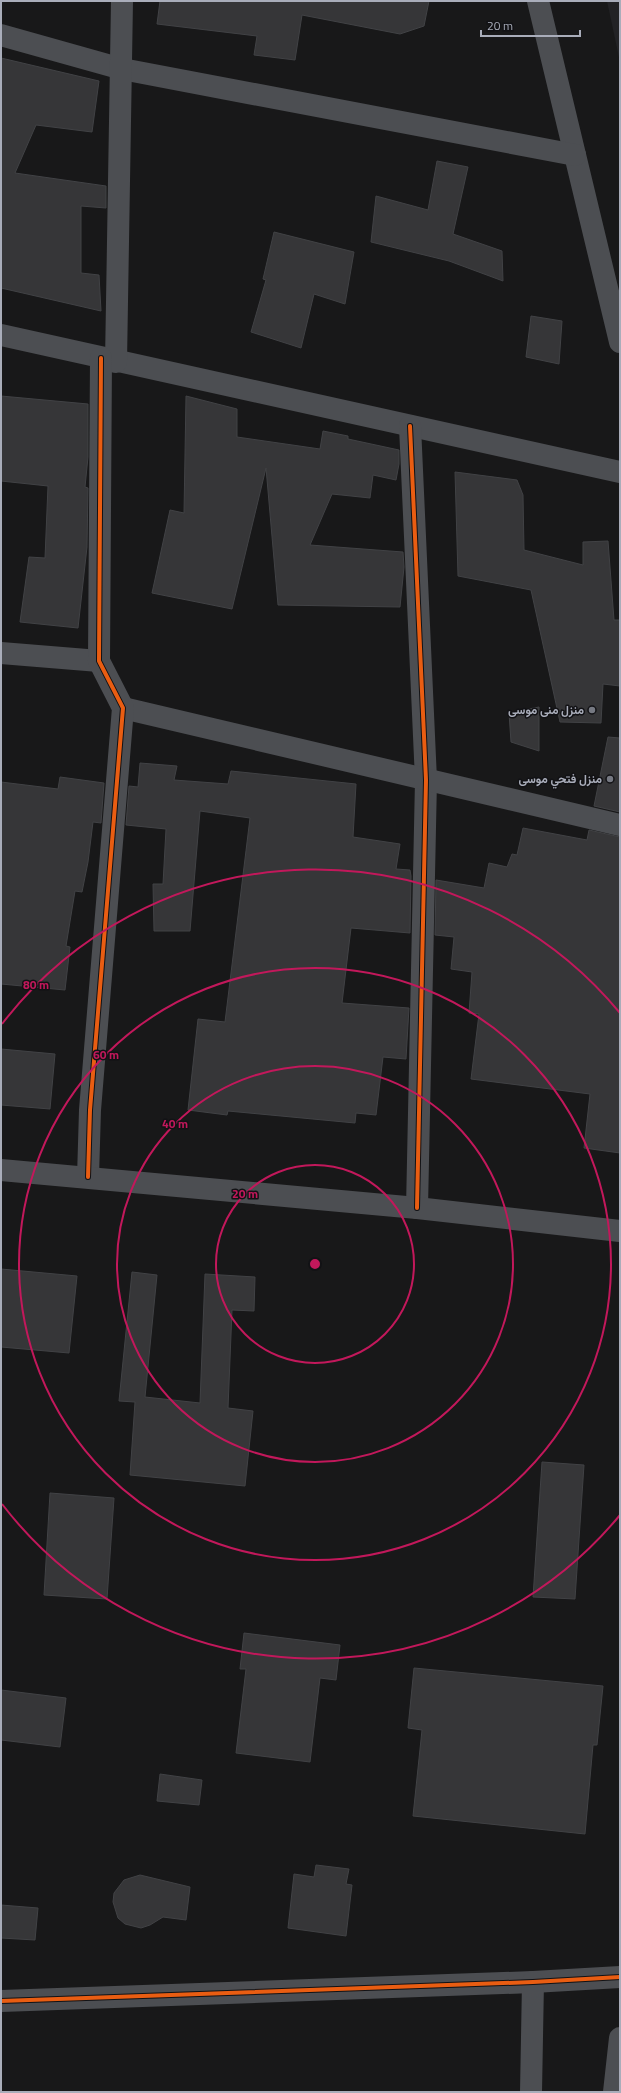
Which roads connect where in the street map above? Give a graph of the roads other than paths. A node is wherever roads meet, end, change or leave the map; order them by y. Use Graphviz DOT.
graph roads {
  1 [pos="122,1"];
  2 [pos="538,1"];
  3 [pos="1,36"];
  4 [pos="122,69"];
  5 [pos="575,155"];
  6 [pos="1,336"];
  7 [pos="620,342"];
  8 [pos="108,360"];
  9 [pos="410,426"];
  10 [pos="620,472"];
  11 [pos="1,653"];
  12 [pos="99,661"];
  13 [pos="123,708"];
  14 [pos="426,780"];
  15 [pos="620,825"];
  16 [pos="1,1170"];
  17 [pos="88,1177"];
  18 [pos="417,1208"];
  19 [pos="620,1231"];
  20 [pos="620,1977"];
  21 [pos="533,1982"];
  22 [pos="1,2001"];
  23 [pos="620,2038"];
  24 [pos="531,2092"];
  25 [pos="614,2092"];
  1 -- 4 [label="street"];
  2 -- 5 [label="street"];
  3 -- 4 [label="street"];
  4 -- 5 [label="street"];
  4 -- 8 [label="street"];
  5 -- 7 [label="street"];
  6 -- 8 [label="street"];
  8 -- 9 [label="street"];
  8 -- 12 [label="street"];
  9 -- 10 [label="street"];
  9 -- 14 [label="street"];
  11 -- 12 [label="street"];
  12 -- 13 [label="street"];
  13 -- 14 [label="street"];
  13 -- 17 [label="street"];
  14 -- 15 [label="street"];
  14 -- 18 [label="street"];
  16 -- 17 [label="street"];
  17 -- 18 [label="street"];
  18 -- 19 [label="street"];
  20 -- 21 [label="street"];
  21 -- 22 [label="street"];
  21 -- 24 [label="street"];
  23 -- 25 [label="street"];
}
